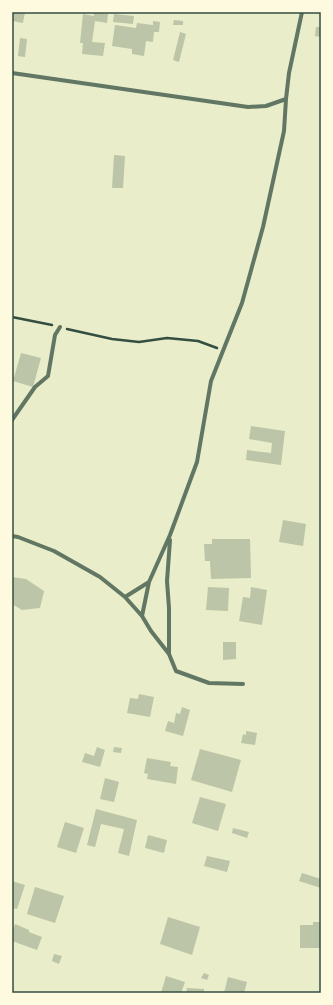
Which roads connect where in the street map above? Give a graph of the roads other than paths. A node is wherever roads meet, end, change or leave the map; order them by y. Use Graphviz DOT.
graph roads {
  1 [pos="302,12"];
  2 [pos="12,73"];
  3 [pos="286,99"];
  4 [pos="60,327"];
  5 [pos="12,420"];
  6 [pos="170,535"];
  7 [pos="12,536"];
  8 [pos="150,582"];
  9 [pos="125,597"];
  10 [pos="142,616"];
  11 [pos="169,654"];
  12 [pos="243,684"];
  1 -- 3 [label="street"];
  2 -- 3 [label="street"];
  3 -- 6 [label="street"];
  4 -- 5 [label="street"];
  6 -- 8 [label="street"];
  6 -- 11 [label="street"];
  7 -- 9 [label="street"];
  8 -- 9 [label="street"];
  8 -- 10 [label="street"];
  9 -- 10 [label="street"];
  10 -- 11 [label="street"];
  11 -- 12 [label="street"];
}
